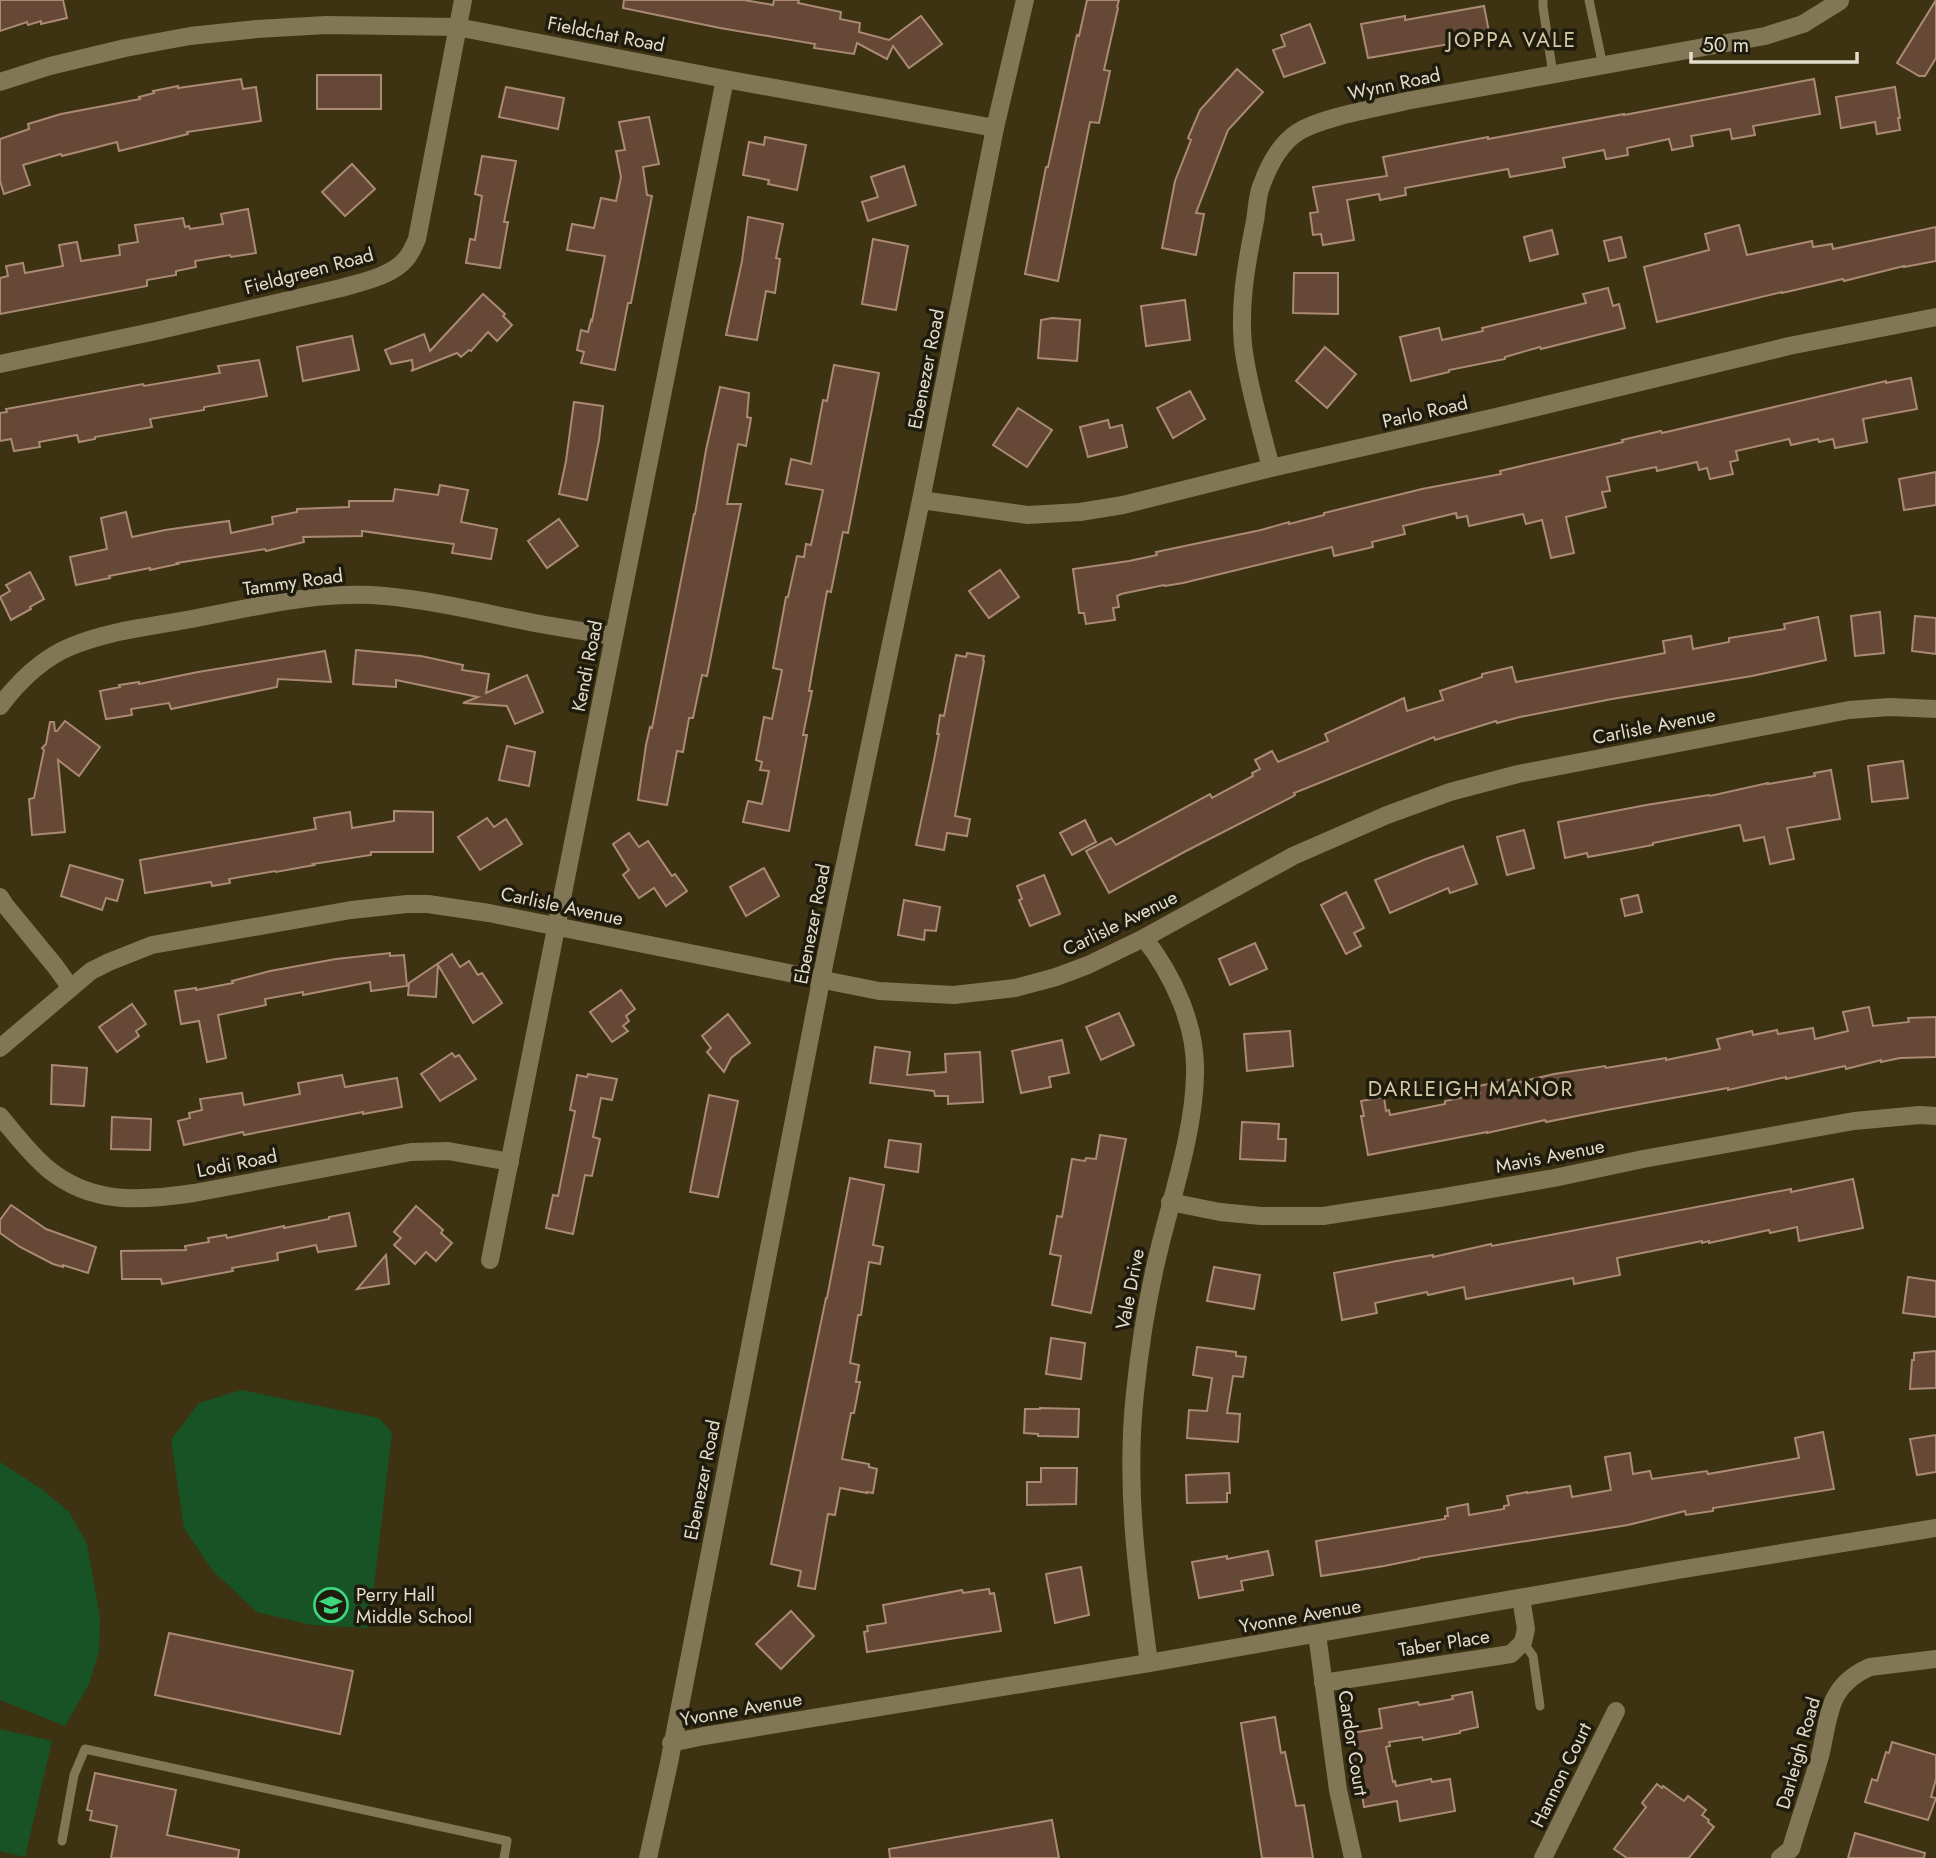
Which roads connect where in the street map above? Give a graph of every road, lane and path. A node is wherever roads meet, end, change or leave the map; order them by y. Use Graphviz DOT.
graph roads {
  1 [pos="463,0"];
  2 [pos="1025,0"];
  3 [pos="1543,0"];
  4 [pos="1590,0"];
  5 [pos="1840,1"];
  6 [pos="457,27"];
  7 [pos="1603,66"];
  8 [pos="1553,75"];
  9 [pos="725,79"];
  10 [pos="0,82"];
  11 [pos="995,128"];
  12 [pos="1936,317"];
  13 [pos="0,364"];
  14 [pos="1271,468"];
  15 [pos="921,500"];
  16 [pos="614,636"];
  17 [pos="0,706"];
  18 [pos="1936,709"];
  19 [pos="0,897"];
  20 [pos="556,927"];
  21 [pos="1144,938"];
  22 [pos="822,980"];
  23 [pos="71,988"];
  24 [pos="0,1048"];
  25 [pos="0,1115"];
  26 [pos="1936,1116"];
  27 [pos="510,1162"];
  28 [pos="1170,1202"];
  29 [pos="491,1260"];
  30 [pos="1936,1528"];
  31 [pos="1521,1598"];
  32 [pos="1317,1634"];
  33 [pos="1523,1642"];
  34 [pos="1936,1659"];
  35 [pos="1149,1663"];
  36 [pos="1323,1683"];
  37 [pos="1540,1706"];
  38 [pos="1616,1710"];
  39 [pos="671,1743"];
  40 [pos="62,1841"];
  41 [pos="1786,1855"];
  42 [pos="503,1858"];
  43 [pos="648,1858"];
  44 [pos="1353,1858"];
  45 [pos="1543,1858"];
  1 -- 6 [label="street, Fieldgreen Road"];
  2 -- 11 [label="street, Ebenezer Road"];
  3 -- 8 [label="lane"];
  4 -- 7 [label="lane"];
  5 -- 7 [label="street, Wynn Road"];
  6 -- 9 [label="street, Fieldchat Road"];
  6 -- 10 [label="street, Fieldchat Road"];
  6 -- 13 [label="street, Fieldgreen Road"];
  7 -- 8 [label="street, Wynn Road"];
  8 -- 14 [label="street, Wynn Road"];
  9 -- 11 [label="street, Fieldchat Road"];
  9 -- 16 [label="street, Kendi Road"];
  11 -- 15 [label="street, Ebenezer Road"];
  12 -- 14 [label="street, Parlo Road"];
  14 -- 15 [label="street, Parlo Road"];
  15 -- 22 [label="street, Ebenezer Road"];
  16 -- 17 [label="street, Tammy Road"];
  16 -- 20 [label="street, Kendi Road"];
  18 -- 21 [label="street, Carlisle Avenue"];
  19 -- 23 [label="street"];
  20 -- 22 [label="street, Carlisle Avenue"];
  20 -- 23 [label="street, Carlisle Avenue"];
  20 -- 27 [label="street, Kendi Road"];
  21 -- 22 [label="street, Carlisle Avenue"];
  21 -- 28 [label="street, Vale Drive"];
  22 -- 39 [label="street, Ebenezer Road"];
  23 -- 24 [label="street, Carlisle Avenue"];
  25 -- 27 [label="street, Lodi Road"];
  26 -- 28 [label="street, Mavis Avenue"];
  27 -- 29 [label="street, Kendi Road"];
  28 -- 35 [label="street, Vale Drive"];
  30 -- 31 [label="street, Yvonne Avenue"];
  31 -- 32 [label="street, Yvonne Avenue"];
  31 -- 33 [label="street"];
  32 -- 35 [label="street, Yvonne Avenue"];
  32 -- 36 [label="street, Cardor Court"];
  33 -- 36 [label="street, Taber Place"];
  33 -- 37 [label="lane"];
  34 -- 41 [label="street, Darleigh Road"];
  35 -- 39 [label="street, Yvonne Avenue"];
  36 -- 44 [label="street, Cardor Court"];
  38 -- 45 [label="street, Hannon Court"];
  39 -- 43 [label="street, Ebenezer Road"];
  40 -- 42 [label="lane"];
}
